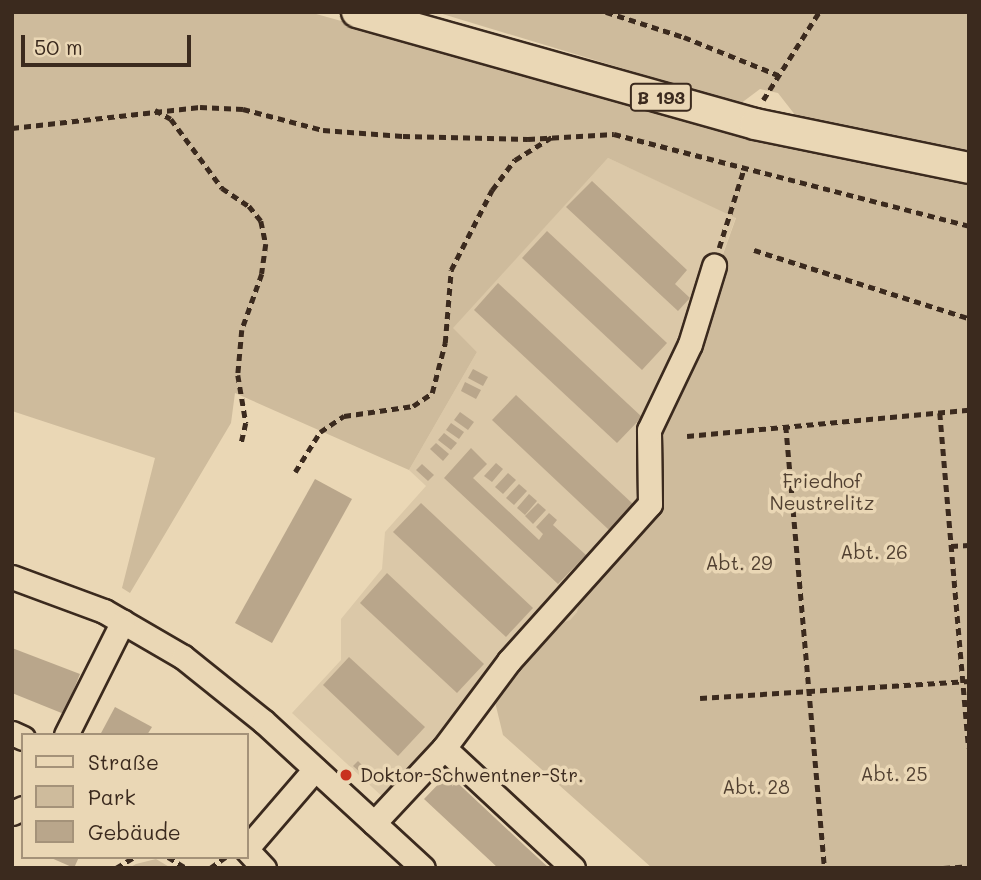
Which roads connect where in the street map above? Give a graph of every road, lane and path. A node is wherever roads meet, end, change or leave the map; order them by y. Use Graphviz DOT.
graph roads {
  1 [pos="356,12"];
  2 [pos="606,12"];
  3 [pos="819,12"];
  4 [pos="778,75"];
  5 [pos="766,92"];
  6 [pos="153,109"];
  7 [pos="12,128"];
  8 [pos="559,134"];
  9 [pos="744,168"];
  10 [pos="969,168"];
  11 [pos="969,226"];
  12 [pos="754,250"];
  13 [pos="714,266"];
  14 [pos="969,318"];
  15 [pos="969,410"];
  16 [pos="940,413"];
  17 [pos="786,426"];
  18 [pos="687,436"];
  19 [pos="241,444"];
  20 [pos="295,472"];
  21 [pos="969,545"];
  22 [pos="951,546"];
  23 [pos="12,577"];
  24 [pos="123,621"];
  25 [pos="966,681"];
  26 [pos="810,691"];
  27 [pos="700,698"];
  28 [pos="67,733"];
  29 [pos="444,748"];
  30 [pos="969,748"];
  31 [pos="315,769"];
  32 [pos="374,823"];
  33 [pos="248,848"];
  34 [pos="248,850"];
  35 [pos="969,866"];
  36 [pos="264,868"];
  37 [pos="423,868"];
  38 [pos="573,868"];
  39 [pos="825,868"];
  40 [pos="943,868"];
  1 -- 10 [label="main road, B 193"];
  2 -- 4 [label="path"];
  3 -- 4 [label="path"];
  4 -- 5 [label="path"];
  6 -- 7 [label="path"];
  6 -- 8 [label="path"];
  6 -- 19 [label="path"];
  8 -- 9 [label="path"];
  8 -- 20 [label="path"];
  9 -- 11 [label="path"];
  9 -- 13 [label="path"];
  12 -- 14 [label="path"];
  13 -- 29 [label="street"];
  15 -- 16 [label="path"];
  16 -- 17 [label="path"];
  16 -- 22 [label="path"];
  17 -- 18 [label="path"];
  17 -- 26 [label="path"];
  21 -- 22 [label="path"];
  22 -- 25 [label="path"];
  23 -- 24 [label="street"];
  24 -- 28 [label="street"];
  24 -- 31 [label="street"];
  25 -- 26 [label="path"];
  25 -- 30 [label="path"];
  26 -- 27 [label="path"];
  26 -- 39 [label="path"];
  29 -- 32 [label="street"];
  29 -- 38 [label="street"];
  31 -- 32 [label="street"];
  31 -- 33 [label="street"];
  32 -- 37 [label="street"];
  34 -- 36 [label="street"];
  35 -- 40 [label="path"];
}
